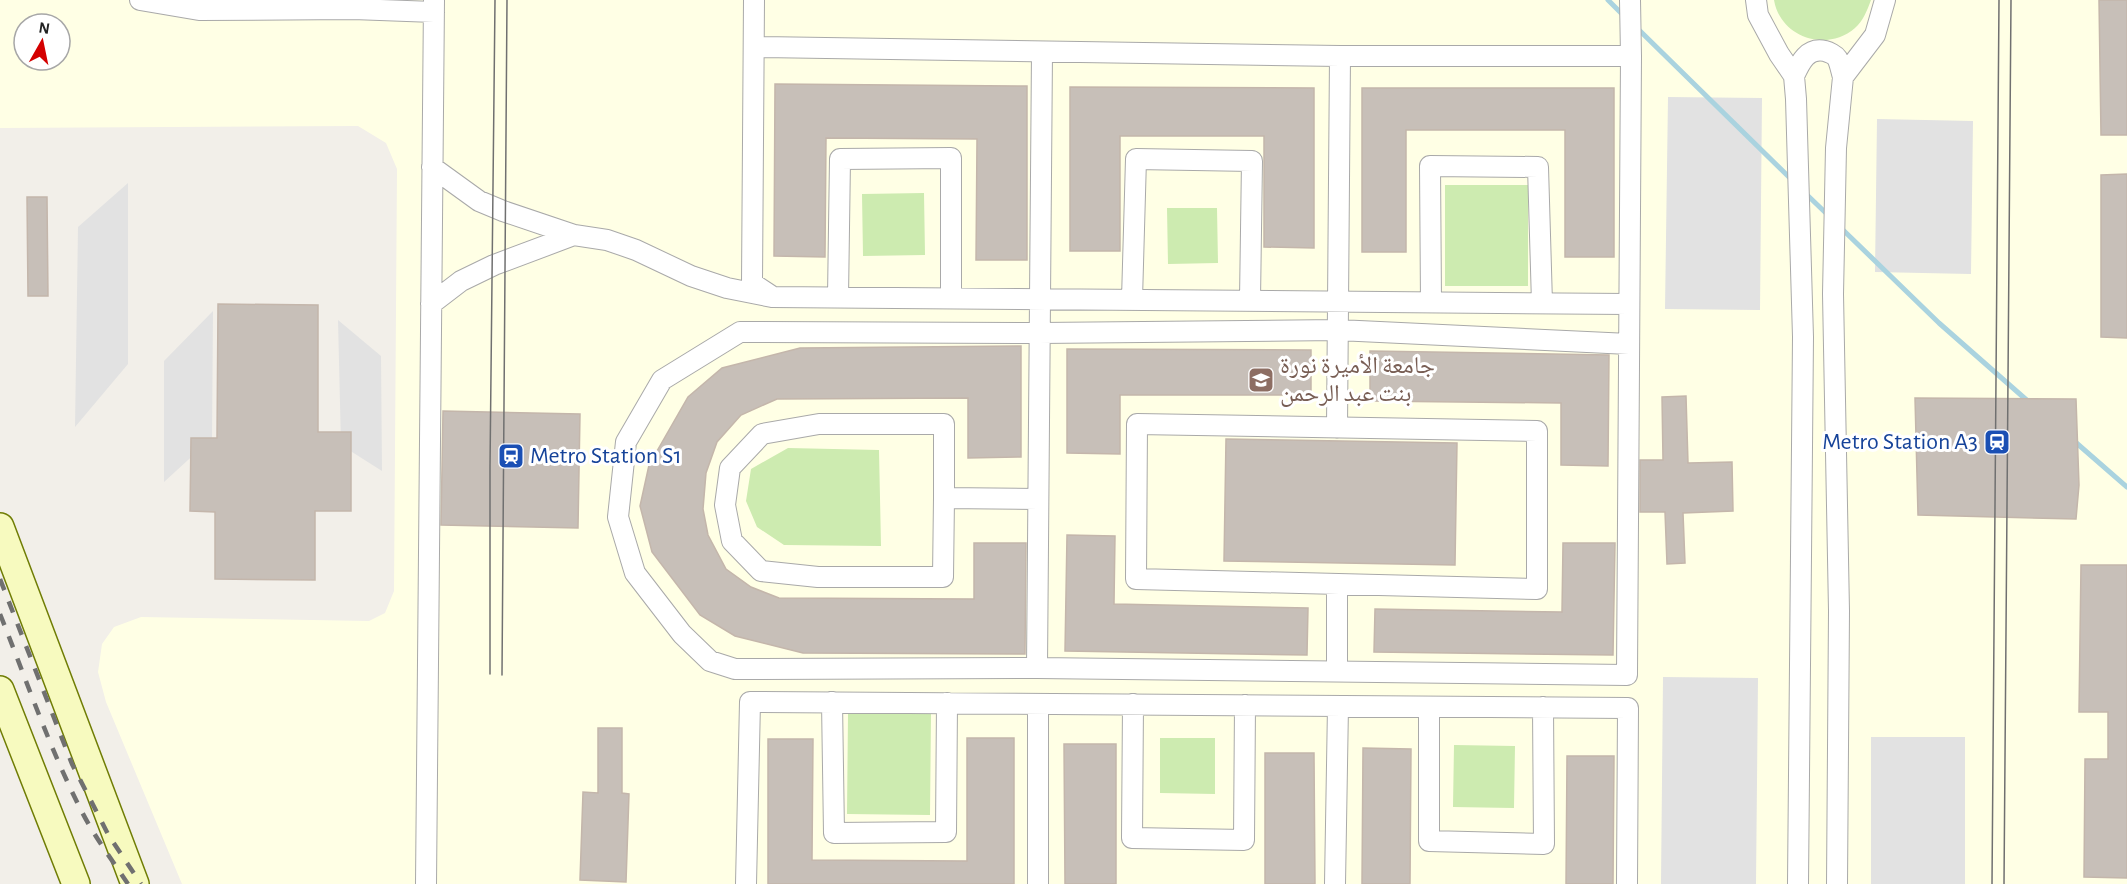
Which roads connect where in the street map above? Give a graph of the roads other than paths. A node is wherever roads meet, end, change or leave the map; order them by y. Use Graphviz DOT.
graph roads {
  1 [pos="140,0"];
  2 [pos="754,0"];
  3 [pos="1630,0"];
  4 [pos="1756,0"];
  5 [pos="1885,0"];
  6 [pos="434,6"];
  7 [pos="754,47"];
  8 [pos="1042,52"];
  9 [pos="1340,56"];
  10 [pos="1631,56"];
  11 [pos="1794,76"];
  12 [pos="1843,77"];
  13 [pos="432,167"];
  14 [pos="573,235"];
  15 [pos="772,297"];
  16 [pos="838,297"];
  17 [pos="951,298"];
  18 [pos="1040,298"];
  19 [pos="1132,299"];
  20 [pos="1251,300"];
  21 [pos="1338,301"];
  22 [pos="1431,302"];
  23 [pos="1542,303"];
  24 [pos="431,304"];
  25 [pos="1629,304"];
  26 [pos="1338,330"];
  27 [pos="1040,333"];
  28 [pos="1629,344"];
  29 [pos="1337,428"];
  30 [pos="944,498"];
  31 [pos="1038,499"];
  32 [pos="0,526"];
  33 [pos="1337,585"];
  34 [pos="1037,668"];
  35 [pos="1337,671"];
  36 [pos="0,690"];
  37 [pos="832,702"];
  38 [pos="947,703"];
  39 [pos="1038,704"];
  40 [pos="1133,704"];
  41 [pos="1245,705"];
  42 [pos="1338,706"];
  43 [pos="1429,706"];
  44 [pos="1543,707"];
  45 [pos="75,884"];
  46 [pos="136,884"];
  47 [pos="426,884"];
  48 [pos="746,884"];
  49 [pos="1038,884"];
  50 [pos="1335,884"];
  51 [pos="1627,884"];
  52 [pos="1798,884"];
  53 [pos="1837,884"];
  1 -- 6 [label="street"];
  2 -- 7 [label="street"];
  3 -- 10 [label="street"];
  4 -- 11 [label="street"];
  5 -- 12 [label="street"];
  6 -- 13 [label="street"];
  7 -- 8 [label="street"];
  7 -- 15 [label="street"];
  8 -- 9 [label="street"];
  8 -- 18 [label="street"];
  9 -- 10 [label="street"];
  9 -- 21 [label="street"];
  10 -- 25 [label="street"];
  11 -- 12 [label="street"];
  11 -- 52 [label="street"];
  12 -- 53 [label="street"];
  13 -- 14 [label="street"];
  13 -- 24 [label="street"];
  14 -- 15 [label="street"];
  14 -- 24 [label="street"];
  15 -- 16 [label="street"];
  16 -- 17 [label="street"];
  16 -- 17 [label="street"];
  17 -- 18 [label="street"];
  18 -- 19 [label="street"];
  18 -- 27 [label="street"];
  19 -- 20 [label="street"];
  19 -- 20 [label="street"];
  20 -- 21 [label="street"];
  21 -- 22 [label="street"];
  21 -- 26 [label="street"];
  22 -- 23 [label="street"];
  22 -- 23 [label="street"];
  23 -- 25 [label="street"];
  24 -- 47 [label="street"];
  25 -- 28 [label="street"];
  26 -- 27 [label="street"];
  26 -- 28 [label="street"];
  26 -- 29 [label="street"];
  27 -- 31 [label="street"];
  27 -- 34 [label="street"];
  28 -- 35 [label="street"];
  29 -- 33 [label="street"];
  29 -- 33 [label="street"];
  30 -- 30 [label="street"];
  30 -- 31 [label="street"];
  31 -- 34 [label="street"];
  32 -- 46 [label="main road"];
  33 -- 35 [label="street"];
  34 -- 35 [label="street"];
  36 -- 45 [label="main road"];
  37 -- 38 [label="street"];
  37 -- 38 [label="street"];
  37 -- 48 [label="street"];
  38 -- 39 [label="street"];
  39 -- 40 [label="street"];
  39 -- 49 [label="street"];
  40 -- 41 [label="street"];
  40 -- 41 [label="street"];
  41 -- 42 [label="street"];
  42 -- 43 [label="street"];
  42 -- 50 [label="street"];
  43 -- 44 [label="street"];
  43 -- 44 [label="street"];
  44 -- 51 [label="street"];
}
